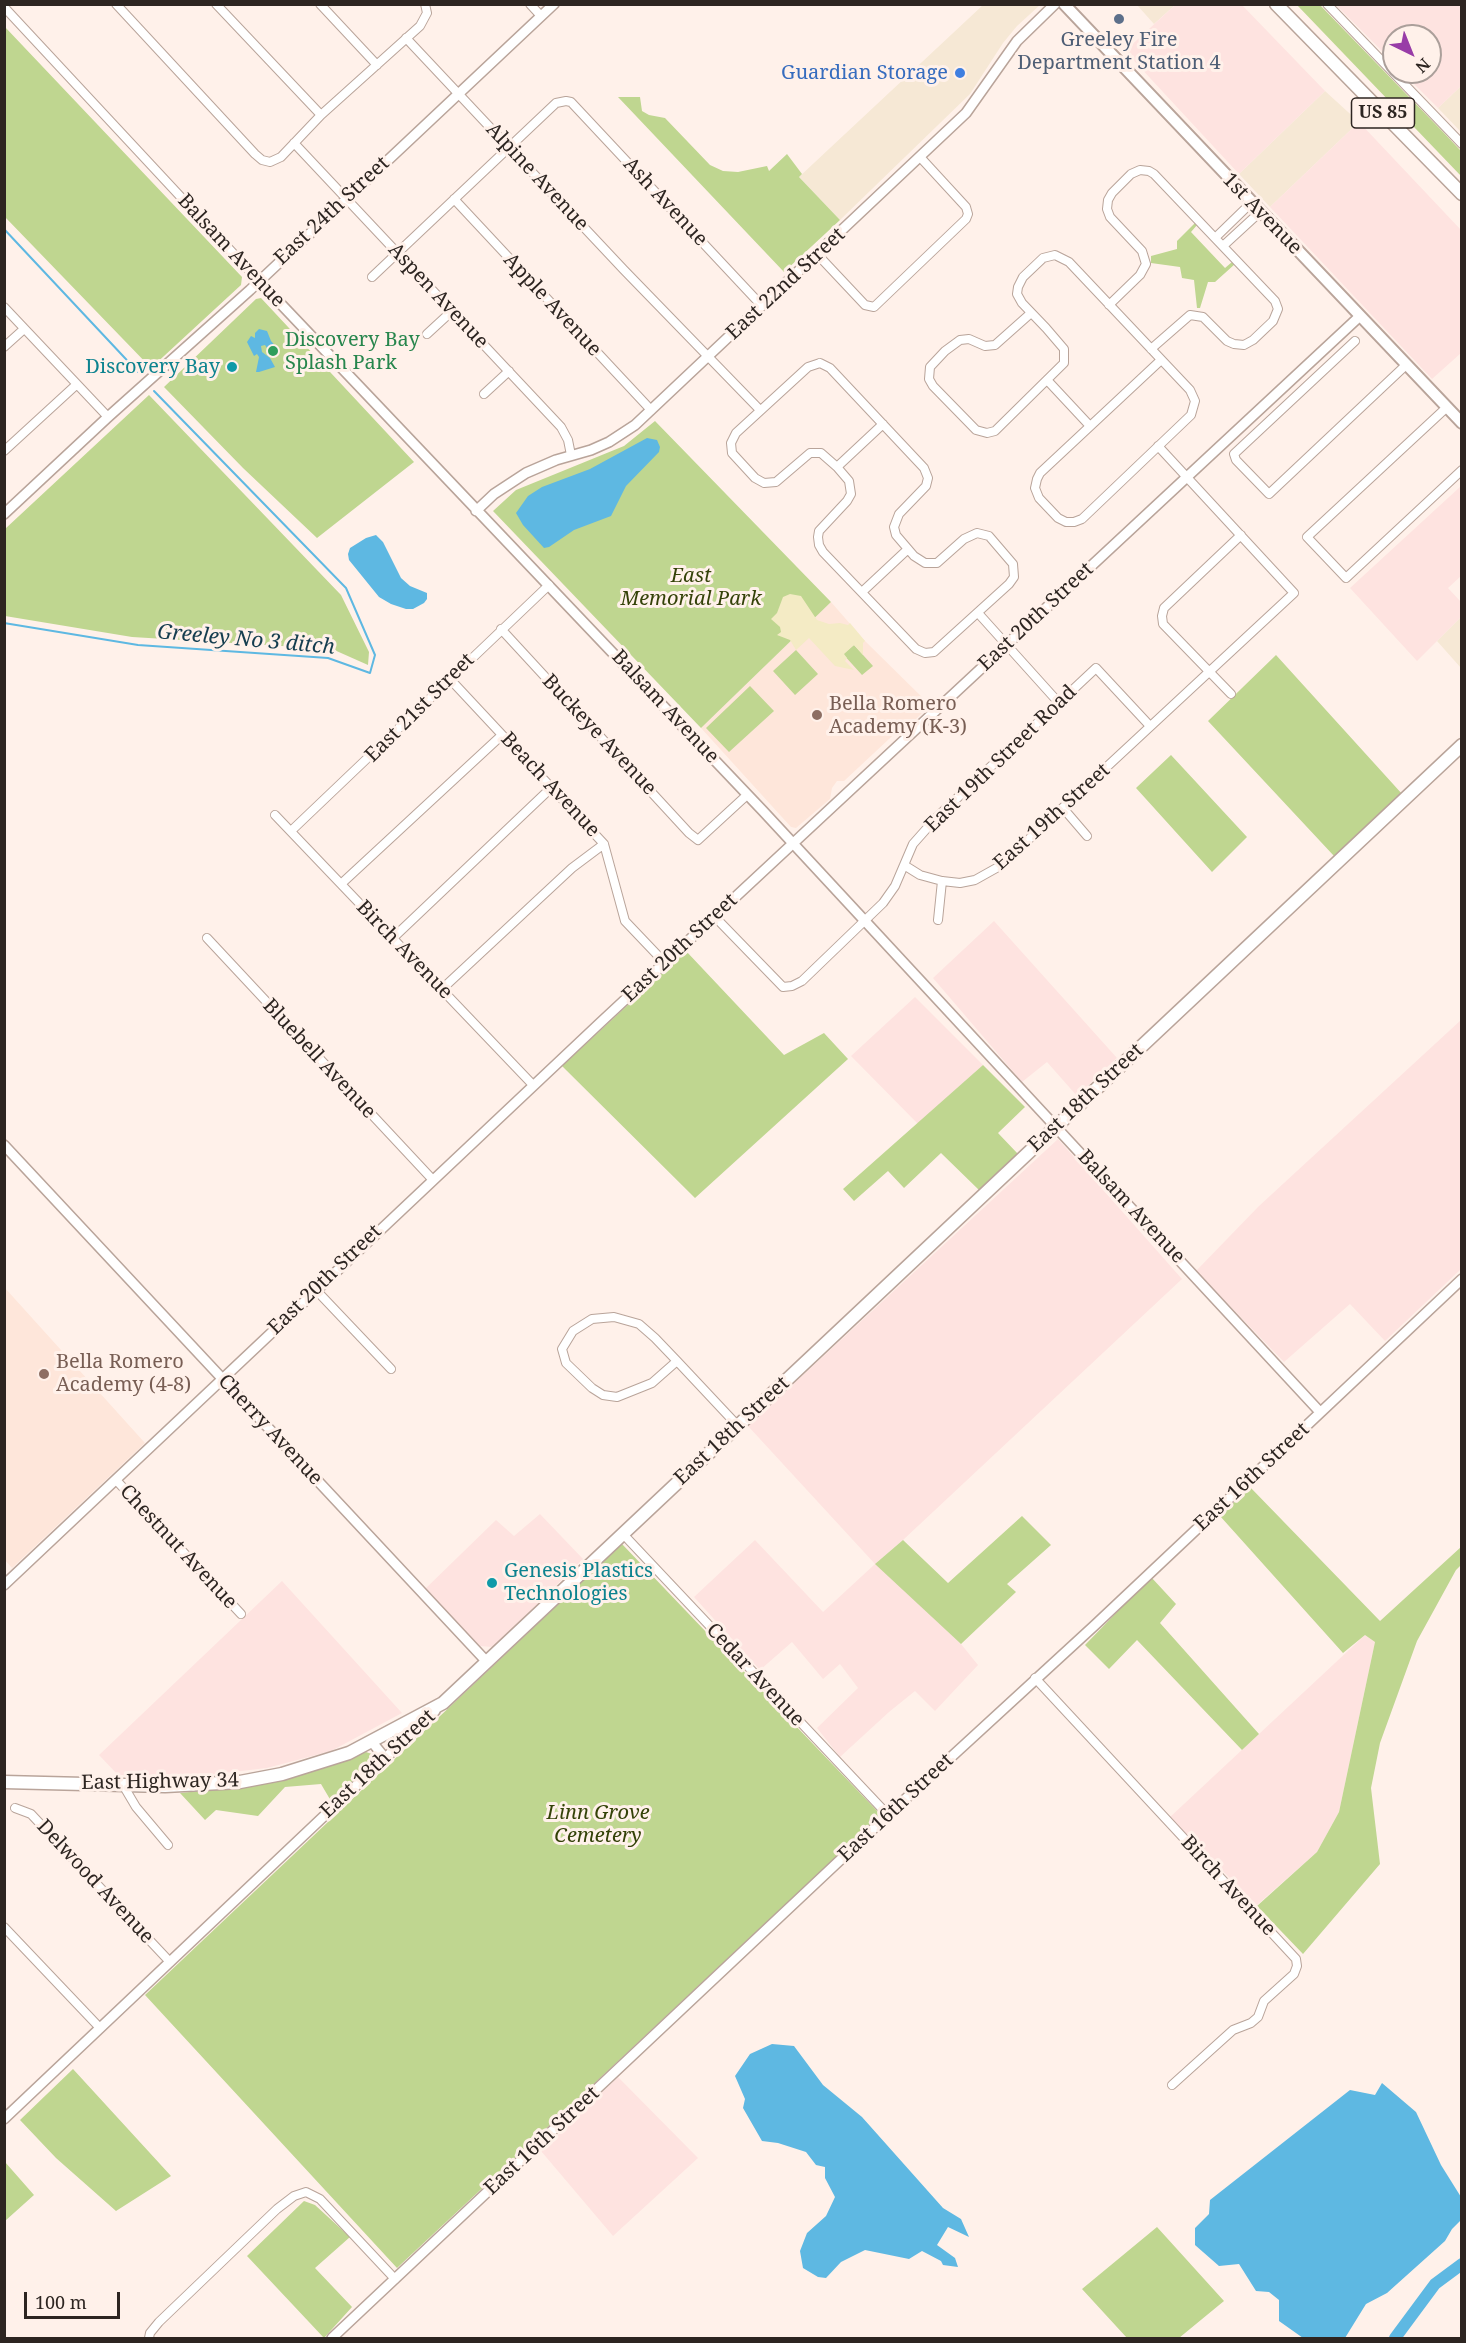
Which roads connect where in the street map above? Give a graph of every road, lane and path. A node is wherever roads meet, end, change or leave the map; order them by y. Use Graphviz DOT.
graph roads {
  1 [pos="116,4"];
  2 [pos="216,4"];
  3 [pos="320,4"];
  4 [pos="425,4"];
  5 [pos="530,4"];
  6 [pos="554,4"];
  7 [pos="1055,4"];
  8 [pos="1064,4"];
  9 [pos="1276,4"];
  10 [pos="1327,4"];
  11 [pos="4,7"];
  12 [pos="541,16"];
  13 [pos="406,39"];
  14 [pos="377,65"];
  15 [pos="458,94"];
  16 [pos="321,115"];
  17 [pos="294,143"];
  18 [pos="1461,144"];
  19 [pos="509,147"];
  20 [pos="920,157"];
  21 [pos="1461,194"];
  22 [pos="346,197"];
  23 [pos="454,200"];
  24 [pos="1251,203"];
  25 [pos="1260,212"];
  26 [pos="1215,238"];
  27 [pos="1223,246"];
  28 [pos="397,252"];
  29 [pos="818,254"];
  30 [pos="372,278"];
  31 [pos="259,281"];
  32 [pos="1109,304"];
  33 [pos="762,306"];
  34 [pos="4,307"];
  35 [pos="452,311"];
  36 [pos="1031,313"];
  37 [pos="1360,316"];
  38 [pos="24,329"];
  39 [pos="427,334"];
  40 [pos="1355,341"];
  41 [pos="4,347"];
  42 [pos="1151,349"];
  43 [pos="709,356"];
  44 [pos="1161,360"];
  45 [pos="1406,365"];
  46 [pos="509,371"];
  47 [pos="1048,381"];
  48 [pos="76,385"];
  49 [pos="484,394"];
  50 [pos="1446,408"];
  51 [pos="651,410"];
  52 [pos="760,410"];
  53 [pos="108,417"];
  54 [pos="1461,423"];
  55 [pos="883,424"];
  56 [pos="1090,426"];
  57 [pos="1158,446"];
  58 [pos="4,451"];
  59 [pos="571,455"];
  60 [pos="837,467"];
  61 [pos="1461,470"];
  62 [pos="1187,478"];
  63 [pos="476,511"];
  64 [pos="4,514"];
  65 [pos="1240,535"];
  66 [pos="908,549"];
  67 [pos="549,585"];
  68 [pos="862,592"];
  69 [pos="978,613"];
  70 [pos="501,629"];
  71 [pos="1007,645"];
  72 [pos="1209,672"];
  73 [pos="449,678"];
  74 [pos="1231,694"];
  75 [pos="1059,703"];
  76 [pos="1150,726"];
  77 [pos="502,735"];
  78 [pos="1461,745"];
  79 [pos="552,787"];
  80 [pos="747,795"];
  81 [pos="1063,808"];
  82 [pos="275,815"];
  83 [pos="291,831"];
  84 [pos="1087,836"];
  85 [pos="793,843"];
  86 [pos="604,844"];
  87 [pos="904,865"];
  88 [pos="942,881"];
  89 [pos="341,884"];
  90 [pos="715,917"];
  91 [pos="864,920"];
  92 [pos="938,920"];
  93 [pos="207,938"];
  94 [pos="393,938"];
  95 [pos="664,963"];
  96 [pos="442,989"];
  97 [pos="533,1085"];
  98 [pos="1056,1126"];
  99 [pos="4,1145"];
  100 [pos="432,1179"];
  101 [pos="1461,1279"];
  102 [pos="315,1289"];
  103 [pos="677,1360"];
  104 [pos="391,1369"];
  105 [pos="222,1380"];
  106 [pos="1320,1412"];
  107 [pos="738,1426"];
  108 [pos="116,1480"];
  109 [pos="623,1534"];
  110 [pos="4,1585"];
  111 [pos="241,1614"];
  112 [pos="487,1662"];
  113 [pos="1035,1678"];
  114 [pos="443,1703"];
  115 [pos="372,1742"];
  116 [pos="385,1758"];
  117 [pos="4,1782"];
  118 [pos="123,1785"];
  119 [pos="15,1808"];
  120 [pos="888,1815"];
  121 [pos="168,1845"];
  122 [pos="4,1927"];
  123 [pos="170,1962"];
  124 [pos="100,2028"];
  125 [pos="1172,2085"];
  126 [pos="4,2119"];
  127 [pos="395,2279"];
  128 [pos="149,2338"];
  129 [pos="332,2338"];
  1 -- 17 [label="street"];
  2 -- 16 [label="street"];
  3 -- 14 [label="street"];
  4 -- 13 [label="street"];
  5 -- 12 [label="street"];
  6 -- 12 [label="street, East 24th Street"];
  7 -- 20 [label="street, East 22nd Street"];
  8 -- 24 [label="main road, 1st Avenue"];
  9 -- 21 [label="main road, US 85"];
  10 -- 18 [label="street"];
  11 -- 31 [label="street, Balsam Avenue"];
  12 -- 15 [label="street, East 24th Street"];
  13 -- 14 [label="street"];
  13 -- 15 [label="street, Alpine Avenue"];
  14 -- 16 [label="street"];
  15 -- 19 [label="street, Alpine Avenue"];
  15 -- 22 [label="street, East 24th Street"];
  16 -- 17 [label="street"];
  17 -- 22 [label="street, Aspen Avenue"];
  19 -- 23 [label="street"];
  19 -- 33 [label="street, Ash Avenue"];
  19 -- 43 [label="street, Alpine Avenue"];
  20 -- 29 [label="street, East 22nd Street"];
  20 -- 29 [label="street"];
  22 -- 28 [label="street, Aspen Avenue"];
  22 -- 31 [label="street, East 24th Street"];
  23 -- 28 [label="street"];
  23 -- 51 [label="street, Apple Avenue"];
  24 -- 25 [label="main road, 1st Avenue"];
  24 -- 26 [label="street"];
  25 -- 27 [label="street"];
  25 -- 37 [label="main road, 1st Avenue"];
  26 -- 27 [label="street"];
  26 -- 32 [label="street"];
  27 -- 42 [label="street"];
  28 -- 30 [label="street"];
  28 -- 35 [label="street, Aspen Avenue"];
  29 -- 33 [label="street, East 22nd Street"];
  31 -- 53 [label="street, East 24th Street"];
  31 -- 63 [label="street, Balsam Avenue"];
  32 -- 36 [label="street"];
  32 -- 42 [label="street"];
  33 -- 43 [label="street, East 22nd Street"];
  34 -- 38 [label="street"];
  35 -- 39 [label="street"];
  35 -- 46 [label="street, Aspen Avenue"];
  36 -- 47 [label="street"];
  36 -- 47 [label="street"];
  37 -- 45 [label="main road, 1st Avenue"];
  37 -- 62 [label="street, East 20th Street"];
  38 -- 41 [label="street"];
  38 -- 48 [label="street"];
  40 -- 45 [label="street"];
  42 -- 44 [label="street"];
  43 -- 51 [label="street, East 22nd Street"];
  43 -- 52 [label="street, Alpine Avenue"];
  44 -- 56 [label="street"];
  44 -- 57 [label="street"];
  45 -- 50 [label="main road, 1st Avenue"];
  46 -- 49 [label="street"];
  46 -- 59 [label="street, Aspen Avenue"];
  47 -- 56 [label="street"];
  48 -- 53 [label="street"];
  48 -- 58 [label="street"];
  50 -- 54 [label="main road, 1st Avenue"];
  50 -- 61 [label="street"];
  51 -- 59 [label="street, East 22nd Street"];
  52 -- 55 [label="street"];
  52 -- 60 [label="street"];
  53 -- 64 [label="street, East 24th Street"];
  55 -- 60 [label="street"];
  55 -- 66 [label="street"];
  56 -- 57 [label="street"];
  57 -- 62 [label="street"];
  59 -- 63 [label="street, East 22nd Street"];
  60 -- 68 [label="street"];
  62 -- 65 [label="street"];
  62 -- 71 [label="street, East 20th Street"];
  63 -- 67 [label="street, Balsam Avenue"];
  65 -- 72 [label="street"];
  65 -- 72 [label="street, East 19th Street"];
  66 -- 68 [label="street"];
  66 -- 69 [label="street"];
  67 -- 70 [label="street, East 21st Street"];
  67 -- 80 [label="street, Balsam Avenue"];
  68 -- 69 [label="street"];
  69 -- 71 [label="street"];
  70 -- 73 [label="street, East 21st Street"];
  70 -- 80 [label="street, Buckeye Avenue"];
  71 -- 75 [label="street"];
  71 -- 85 [label="street, East 20th Street"];
  72 -- 74 [label="street"];
  72 -- 76 [label="street, East 19th Street"];
  73 -- 77 [label="street, Beach Avenue"];
  73 -- 83 [label="street, East 21st Street"];
  75 -- 76 [label="street, East 19th Street Road"];
  75 -- 87 [label="street, East 19th Street Road"];
  76 -- 81 [label="street, East 19th Street"];
  77 -- 79 [label="street, Beach Avenue"];
  77 -- 89 [label="street"];
  78 -- 98 [label="main road, East 18th Street"];
  79 -- 86 [label="street, Beach Avenue"];
  79 -- 94 [label="street"];
  80 -- 85 [label="street, Balsam Avenue"];
  81 -- 84 [label="street"];
  81 -- 88 [label="street, East 19th Street"];
  82 -- 83 [label="street, Birch Avenue"];
  83 -- 89 [label="street, Birch Avenue"];
  85 -- 90 [label="street, East 20th Street"];
  85 -- 91 [label="street, Balsam Avenue"];
  86 -- 95 [label="street, Beach Avenue"];
  86 -- 96 [label="street"];
  87 -- 88 [label="street, East 19th Street"];
  87 -- 91 [label="street, East 19th Street Road"];
  88 -- 92 [label="street"];
  89 -- 94 [label="street, Birch Avenue"];
  90 -- 91 [label="street"];
  90 -- 95 [label="street, East 20th Street"];
  91 -- 98 [label="street, Balsam Avenue"];
  93 -- 100 [label="street, Bluebell Avenue"];
  94 -- 96 [label="street, Birch Avenue"];
  95 -- 97 [label="street, East 20th Street"];
  96 -- 97 [label="street, Birch Avenue"];
  97 -- 100 [label="street, East 20th Street"];
  98 -- 106 [label="street, Balsam Avenue"];
  98 -- 107 [label="main road, East 18th Street"];
  99 -- 105 [label="street, Cherry Avenue"];
  100 -- 102 [label="street, East 20th Street"];
  101 -- 106 [label="street, East 16th Street"];
  102 -- 104 [label="street"];
  102 -- 105 [label="street, East 20th Street"];
  103 -- 103 [label="street"];
  103 -- 107 [label="street"];
  105 -- 108 [label="street, East 20th Street"];
  105 -- 112 [label="street, Cherry Avenue"];
  106 -- 113 [label="street, East 16th Street"];
  107 -- 109 [label="main road, East 18th Street"];
  108 -- 110 [label="street, East 20th Street"];
  108 -- 111 [label="street, Chestnut Avenue"];
  109 -- 112 [label="main road, East 18th Street"];
  109 -- 120 [label="street, Cedar Avenue"];
  112 -- 114 [label="main road, East 18th Street"];
  113 -- 120 [label="street, East 16th Street"];
  113 -- 125 [label="street, Birch Avenue"];
  114 -- 115 [label="main road, East Highway 34"];
  114 -- 116 [label="street, East 18th Street"];
  115 -- 116 [label="street"];
  115 -- 118 [label="main road, East Highway 34"];
  116 -- 123 [label="street, East 18th Street"];
  117 -- 118 [label="main road, East Highway 34"];
  118 -- 121 [label="street"];
  119 -- 123 [label="street, Delwood Avenue"];
  120 -- 127 [label="street, East 16th Street"];
  122 -- 124 [label="street"];
  123 -- 124 [label="street, East 18th Street"];
  124 -- 126 [label="street, East 18th Street"];
  127 -- 128 [label="street"];
  127 -- 129 [label="street, East 16th Street"];
}
